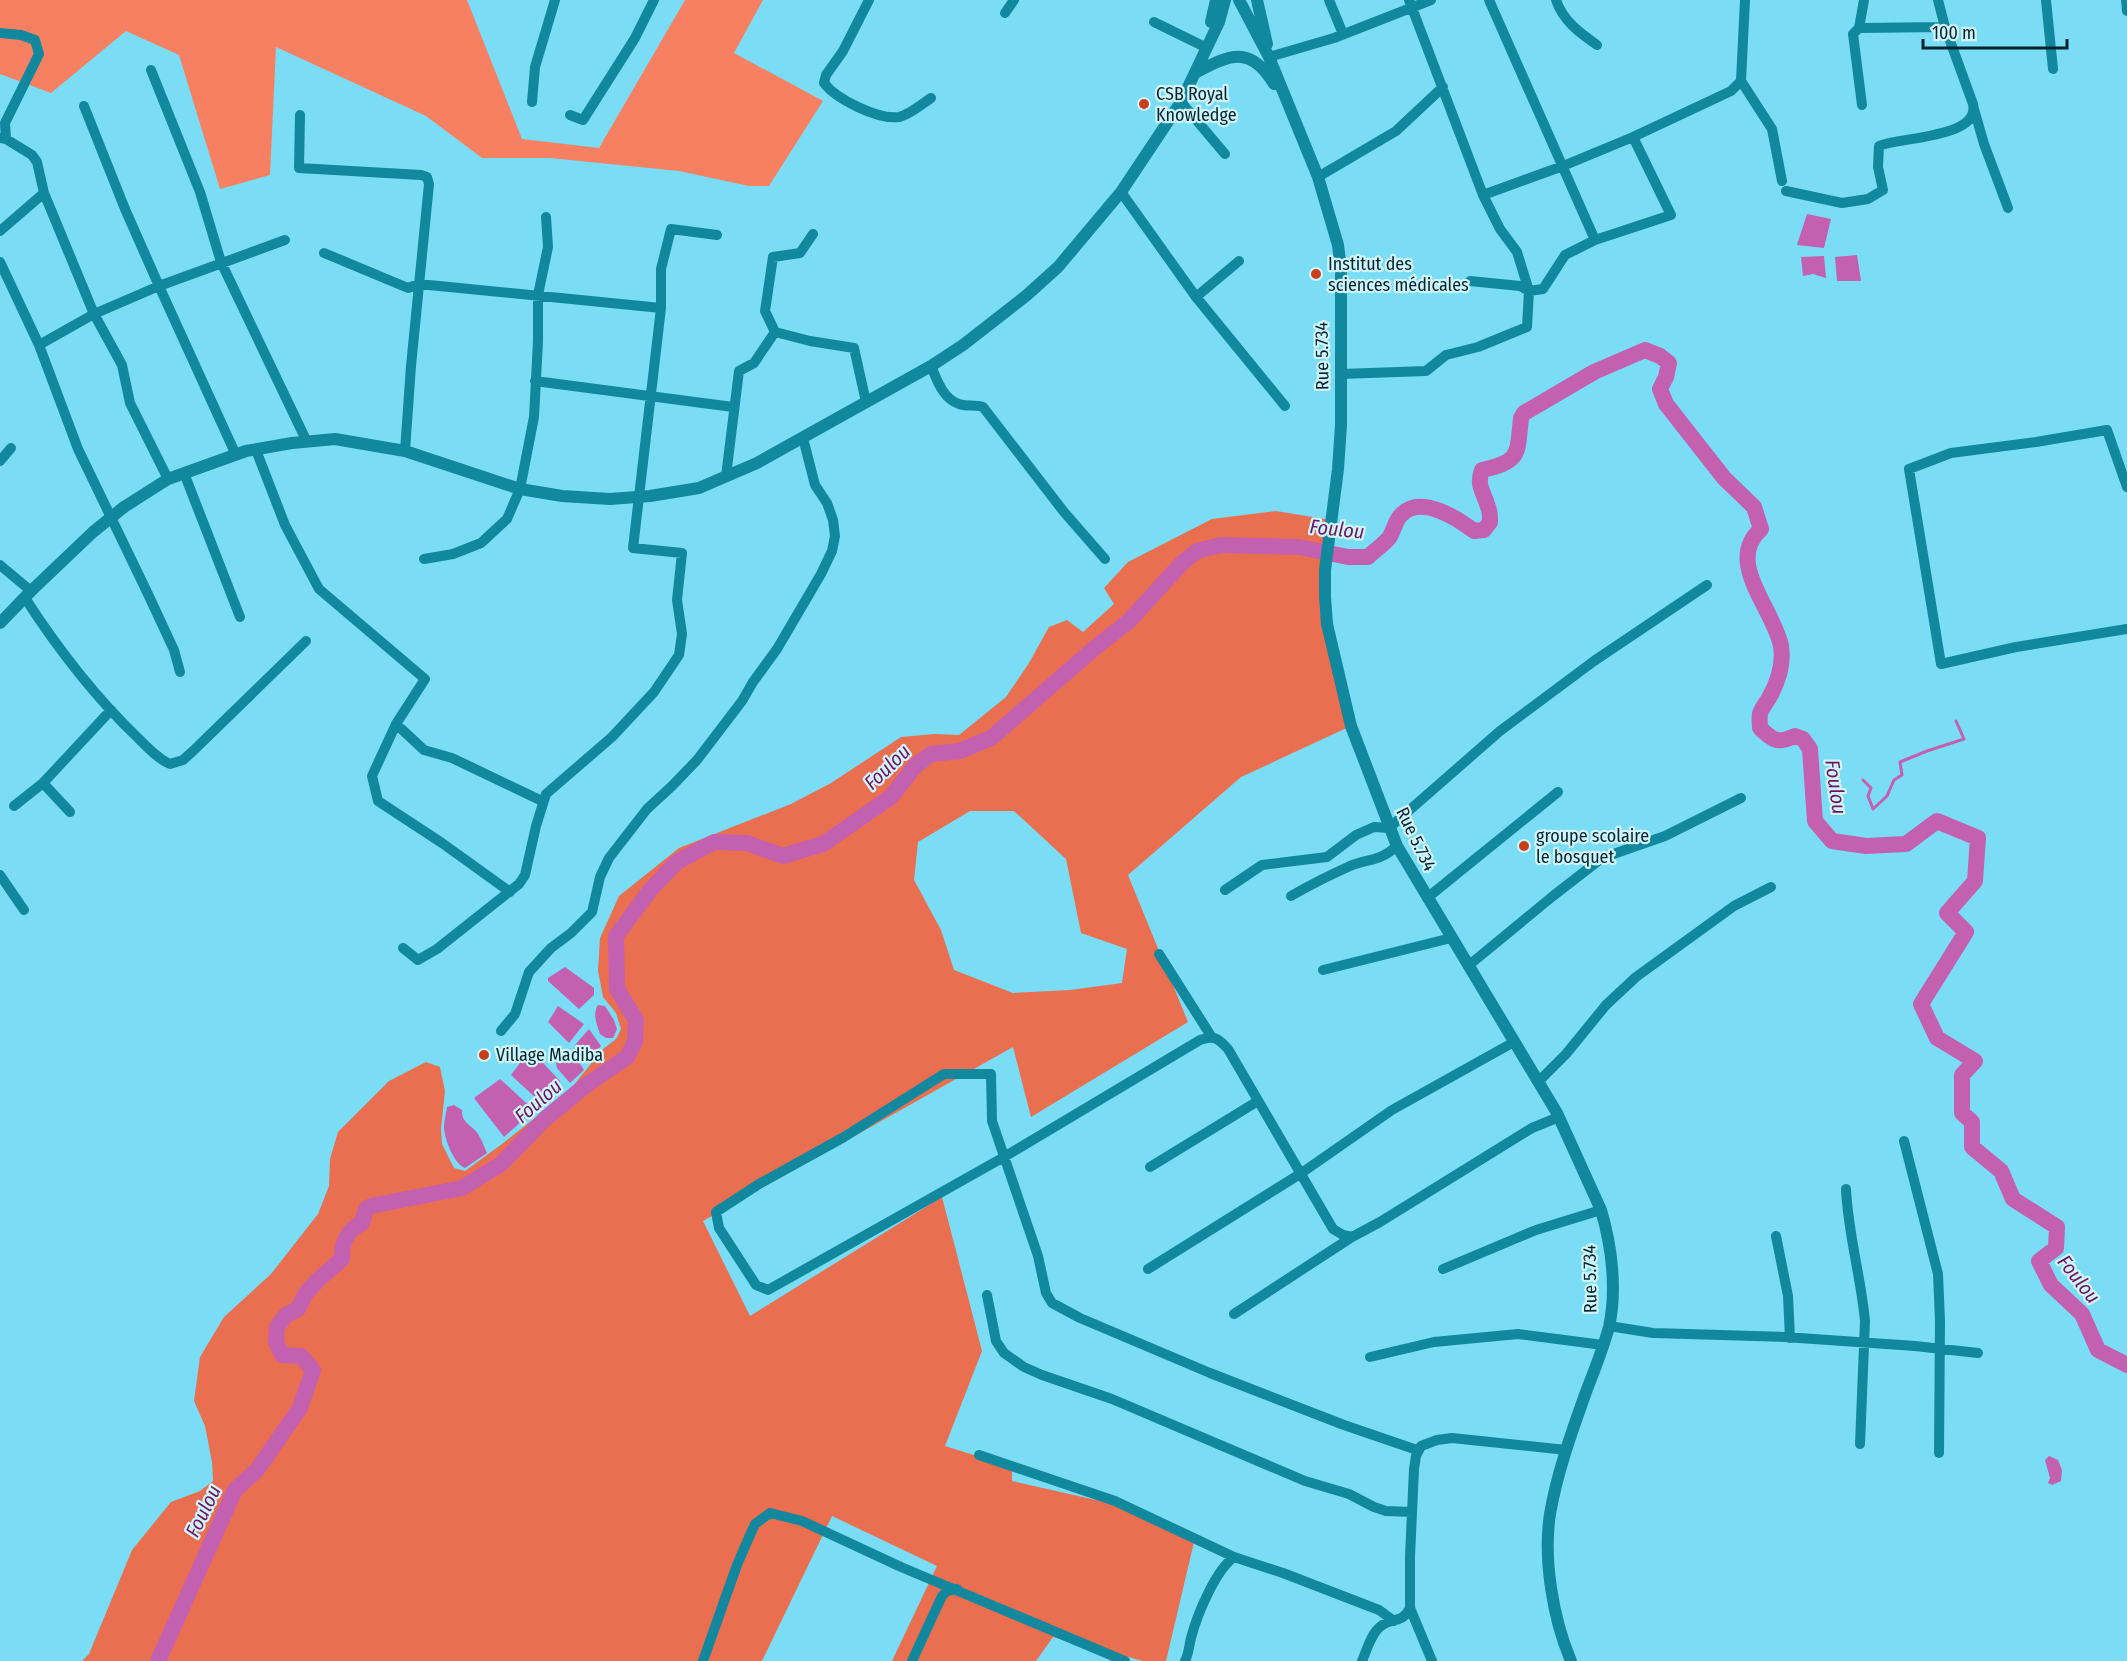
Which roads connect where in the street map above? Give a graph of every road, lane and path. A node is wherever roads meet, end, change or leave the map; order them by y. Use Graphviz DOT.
graph roads {
  1 [pos="555,0"];
  2 [pos="654,0"];
  3 [pos="869,0"];
  4 [pos="1014,0"];
  5 [pos="1216,0"];
  6 [pos="1225,0"];
  7 [pos="1239,0"];
  8 [pos="1257,0"];
  9 [pos="1329,0"];
  10 [pos="1431,0"];
  11 [pos="1489,0"];
  12 [pos="1556,0"];
  13 [pos="1745,0"];
  14 [pos="1864,0"];
  15 [pos="1938,0"];
  16 [pos="2046,0"];
  17 [pos="2126,0"];
  18 [pos="1410,4"];
  19 [pos="2127,11"];
  20 [pos="1005,14"];
  21 [pos="1154,22"];
  22 [pos="1945,27"];
  23 [pos="1859,28"];
  24 [pos="0,33"];
  25 [pos="1343,34"];
  26 [pos="1597,45"];
  27 [pos="1203,46"];
  28 [pos="1269,57"];
  29 [pos="151,69"];
  30 [pos="1197,69"];
  31 [pos="2053,69"];
  32 [pos="1741,81"];
  33 [pos="1443,87"];
  34 [pos="931,98"];
  35 [pos="532,102"];
  36 [pos="1181,102"];
  37 [pos="1862,105"];
  38 [pos="84,106"];
  39 [pos="1974,109"];
  40 [pos="300,115"];
  41 [pos="570,115"];
  42 [pos="1296,124"];
  43 [pos="1633,136"];
  44 [pos="3,138"];
  45 [pos="1225,154"];
  46 [pos="1563,166"];
  47 [pos="1318,177"];
  48 [pos="1121,192"];
  49 [pos="44,193"];
  50 [pos="1483,195"];
  51 [pos="2008,207"];
  52 [pos="546,218"];
  53 [pos="0,231"];
  54 [pos="813,234"];
  55 [pos="717,235"];
  56 [pos="285,240"];
  57 [pos="1595,240"];
  58 [pos="324,253"];
  59 [pos="1239,261"];
  60 [pos="0,262"];
  61 [pos="221,262"];
  62 [pos="1470,281"];
  63 [pos="419,284"];
  64 [pos="159,286"];
  65 [pos="1529,291"];
  66 [pos="538,295"];
  67 [pos="1197,297"];
  68 [pos="660,308"];
  69 [pos="94,314"];
  70 [pos="775,332"];
  71 [pos="39,345"];
  72 [pos="931,366"];
  73 [pos="1341,374"];
  74 [pos="535,381"];
  75 [pos="651,397"];
  76 [pos="866,402"];
  77 [pos="1285,406"];
  78 [pos="733,407"];
  79 [pos="803,438"];
  80 [pos="307,442"];
  81 [pos="11,448"];
  82 [pos="256,450"];
  83 [pos="405,451"];
  84 [pos="237,455"];
  85 [pos="0,461"];
  86 [pos="184,473"];
  87 [pos="726,476"];
  88 [pos="168,479"];
  89 [pos="2127,488"];
  90 [pos="520,489"];
  91 [pos="638,497"];
  92 [pos="110,518"];
  93 [pos="424,559"];
  94 [pos="1104,559"];
  95 [pos="0,565"];
  96 [pos="1707,585"];
  97 [pos="28,595"];
  98 [pos="240,618"];
  99 [pos="0,623"];
  100 [pos="2127,629"];
  101 [pos="306,641"];
  102 [pos="180,672"];
  103 [pos="111,710"];
  104 [pos="396,724"];
  105 [pos="43,783"];
  106 [pos="1558,792"];
  107 [pos="1742,798"];
  108 [pos="542,801"];
  109 [pos="14,806"];
  110 [pos="70,812"];
  111 [pos="1389,828"];
  112 [pos="1397,846"];
  113 [pos="0,874"];
  114 [pos="1771,887"];
  115 [pos="1225,890"];
  116 [pos="510,892"];
  117 [pos="1291,896"];
  118 [pos="1426,898"];
  119 [pos="24,910"];
  120 [pos="1451,938"];
  121 [pos="403,948"];
  122 [pos="1159,954"];
  123 [pos="1468,966"];
  124 [pos="1323,970"];
  125 [pos="501,1031"];
  126 [pos="1211,1036"];
  127 [pos="1514,1042"];
  128 [pos="1538,1082"];
  129 [pos="1258,1101"];
  130 [pos="1558,1117"];
  131 [pos="1904,1141"];
  132 [pos="1004,1157"];
  133 [pos="1150,1167"];
  134 [pos="1300,1174"];
  135 [pos="1846,1189"];
  136 [pos="1602,1210"];
  137 [pos="1776,1236"];
  138 [pos="1352,1237"];
  139 [pos="1148,1269"];
  140 [pos="1443,1269"];
  141 [pos="987,1295"];
  142 [pos="1234,1314"];
  143 [pos="1609,1326"];
  144 [pos="1790,1338"];
  145 [pos="1865,1343"];
  146 [pos="1603,1346"];
  147 [pos="1940,1348"];
  148 [pos="1978,1353"];
  149 [pos="1370,1357"];
  150 [pos="1860,1444"];
  151 [pos="1417,1450"];
  152 [pos="1566,1450"];
  153 [pos="1939,1453"];
  154 [pos="979,1455"];
  155 [pos="1412,1512"];
  156 [pos="1234,1557"];
  157 [pos="957,1589"];
  158 [pos="1410,1608"];
  159 [pos="1394,1621"];
  160 [pos="1100,1657"];
  161 [pos="703,1661"];
  162 [pos="912,1661"];
  163 [pos="1125,1661"];
  164 [pos="1185,1661"];
  165 [pos="1362,1661"];
  166 [pos="1432,1661"];
  167 [pos="1571,1661"];
  1 -- 35 [label="street"];
  2 -- 41 [label="street"];
  3 -- 34 [label="street"];
  4 -- 20 [label="street"];
  5 -- 27 [label="street"];
  6 -- 30 [label="street"];
  7 -- 28 [label="street, Rue 5.734"];
  8 -- 28 [label="street"];
  9 -- 25 [label="street"];
  10 -- 18 [label="street"];
  11 -- 46 [label="street"];
  12 -- 26 [label="street"];
  13 -- 32 [label="street"];
  14 -- 23 [label="street"];
  15 -- 22 [label="street"];
  16 -- 31 [label="street"];
  17 -- 19 [label="street"];
  18 -- 25 [label="street"];
  18 -- 33 [label="street"];
  21 -- 27 [label="street"];
  22 -- 23 [label="street"];
  22 -- 39 [label="street"];
  23 -- 37 [label="street"];
  24 -- 44 [label="street"];
  25 -- 28 [label="street"];
  27 -- 30 [label="street"];
  28 -- 42 [label="street, Rue 5.734"];
  29 -- 61 [label="street"];
  30 -- 36 [label="street"];
  30 -- 42 [label="street"];
  32 -- 39 [label="street"];
  32 -- 43 [label="street"];
  33 -- 47 [label="street"];
  33 -- 50 [label="street"];
  36 -- 45 [label="street"];
  36 -- 48 [label="street"];
  38 -- 64 [label="street"];
  39 -- 51 [label="street"];
  40 -- 63 [label="street"];
  42 -- 47 [label="street, Rue 5.734"];
  43 -- 46 [label="street"];
  43 -- 57 [label="street"];
  44 -- 49 [label="street"];
  46 -- 50 [label="street"];
  46 -- 57 [label="street"];
  47 -- 73 [label="street, Rue 5.734"];
  48 -- 67 [label="street"];
  48 -- 72 [label="street"];
  49 -- 53 [label="street"];
  49 -- 69 [label="street"];
  50 -- 65 [label="street"];
  52 -- 66 [label="street"];
  54 -- 70 [label="street"];
  55 -- 68 [label="street"];
  56 -- 61 [label="street"];
  57 -- 65 [label="street"];
  58 -- 63 [label="street"];
  59 -- 67 [label="street"];
  60 -- 71 [label="street"];
  61 -- 64 [label="street"];
  61 -- 80 [label="street"];
  62 -- 65 [label="street"];
  63 -- 66 [label="street"];
  63 -- 83 [label="street"];
  64 -- 69 [label="street"];
  64 -- 84 [label="street"];
  65 -- 73 [label="street"];
  66 -- 68 [label="street"];
  66 -- 74 [label="street"];
  67 -- 77 [label="street"];
  68 -- 75 [label="street"];
  69 -- 71 [label="street"];
  69 -- 88 [label="street"];
  70 -- 76 [label="street"];
  70 -- 78 [label="street"];
  71 -- 92 [label="street"];
  72 -- 76 [label="street"];
  72 -- 94 [label="street"];
  73 -- 111 [label="street, Rue 5.734"];
  74 -- 75 [label="street"];
  74 -- 90 [label="street"];
  75 -- 78 [label="street"];
  75 -- 91 [label="street"];
  76 -- 79 [label="street"];
  78 -- 87 [label="street"];
  79 -- 87 [label="street"];
  79 -- 125 [label="street"];
  80 -- 82 [label="street"];
  80 -- 83 [label="street"];
  81 -- 85 [label="street"];
  82 -- 84 [label="street"];
  82 -- 104 [label="street"];
  83 -- 90 [label="street"];
  84 -- 86 [label="street"];
  86 -- 88 [label="street"];
  86 -- 98 [label="street"];
  87 -- 91 [label="street"];
  88 -- 92 [label="street"];
  89 -- 100 [label="street"];
  90 -- 91 [label="street"];
  90 -- 93 [label="street"];
  91 -- 108 [label="street"];
  92 -- 97 [label="street"];
  92 -- 102 [label="street"];
  95 -- 97 [label="street"];
  96 -- 111 [label="street"];
  97 -- 99 [label="street"];
  97 -- 103 [label="street"];
  101 -- 103 [label="street"];
  103 -- 105 [label="street"];
  104 -- 108 [label="street"];
  104 -- 116 [label="street"];
  105 -- 109 [label="street"];
  105 -- 110 [label="street"];
  106 -- 118 [label="street"];
  107 -- 123 [label="street"];
  108 -- 116 [label="street"];
  111 -- 112 [label="street, Rue 5.734"];
  111 -- 115 [label="street"];
  112 -- 117 [label="street"];
  112 -- 118 [label="street, Rue 5.734"];
  113 -- 119 [label="street"];
  114 -- 128 [label="street"];
  116 -- 121 [label="street"];
  118 -- 120 [label="street, Rue 5.734"];
  120 -- 123 [label="street, Rue 5.734"];
  120 -- 124 [label="street"];
  122 -- 126 [label="street"];
  123 -- 127 [label="street, Rue 5.734"];
  126 -- 129 [label="street"];
  126 -- 132 [label="street"];
  127 -- 128 [label="street, Rue 5.734"];
  127 -- 134 [label="street"];
  128 -- 130 [label="street, Rue 5.734"];
  129 -- 133 [label="street"];
  129 -- 134 [label="street"];
  130 -- 136 [label="street, Rue 5.734"];
  130 -- 138 [label="street"];
  131 -- 147 [label="street"];
  132 -- 132 [label="street"];
  132 -- 151 [label="street"];
  134 -- 138 [label="street"];
  134 -- 139 [label="street"];
  135 -- 145 [label="street"];
  136 -- 140 [label="street"];
  136 -- 143 [label="street, Rue 5.734"];
  137 -- 144 [label="street"];
  138 -- 142 [label="street"];
  141 -- 155 [label="street"];
  143 -- 144 [label="street"];
  143 -- 146 [label="street, Rue 5.734"];
  144 -- 145 [label="street"];
  145 -- 147 [label="street"];
  145 -- 150 [label="street"];
  146 -- 149 [label="street"];
  146 -- 152 [label="street, Rue 5.734"];
  147 -- 148 [label="street"];
  147 -- 153 [label="street"];
  151 -- 152 [label="street"];
  151 -- 155 [label="street"];
  152 -- 167 [label="street, Rue 5.734"];
  154 -- 156 [label="street"];
  155 -- 158 [label="street"];
  156 -- 159 [label="street"];
  156 -- 164 [label="street"];
  157 -- 160 [label="street"];
  157 -- 161 [label="street"];
  157 -- 162 [label="street"];
  158 -- 159 [label="street"];
  158 -- 166 [label="street"];
  159 -- 165 [label="street"];
  160 -- 163 [label="street"];
}
